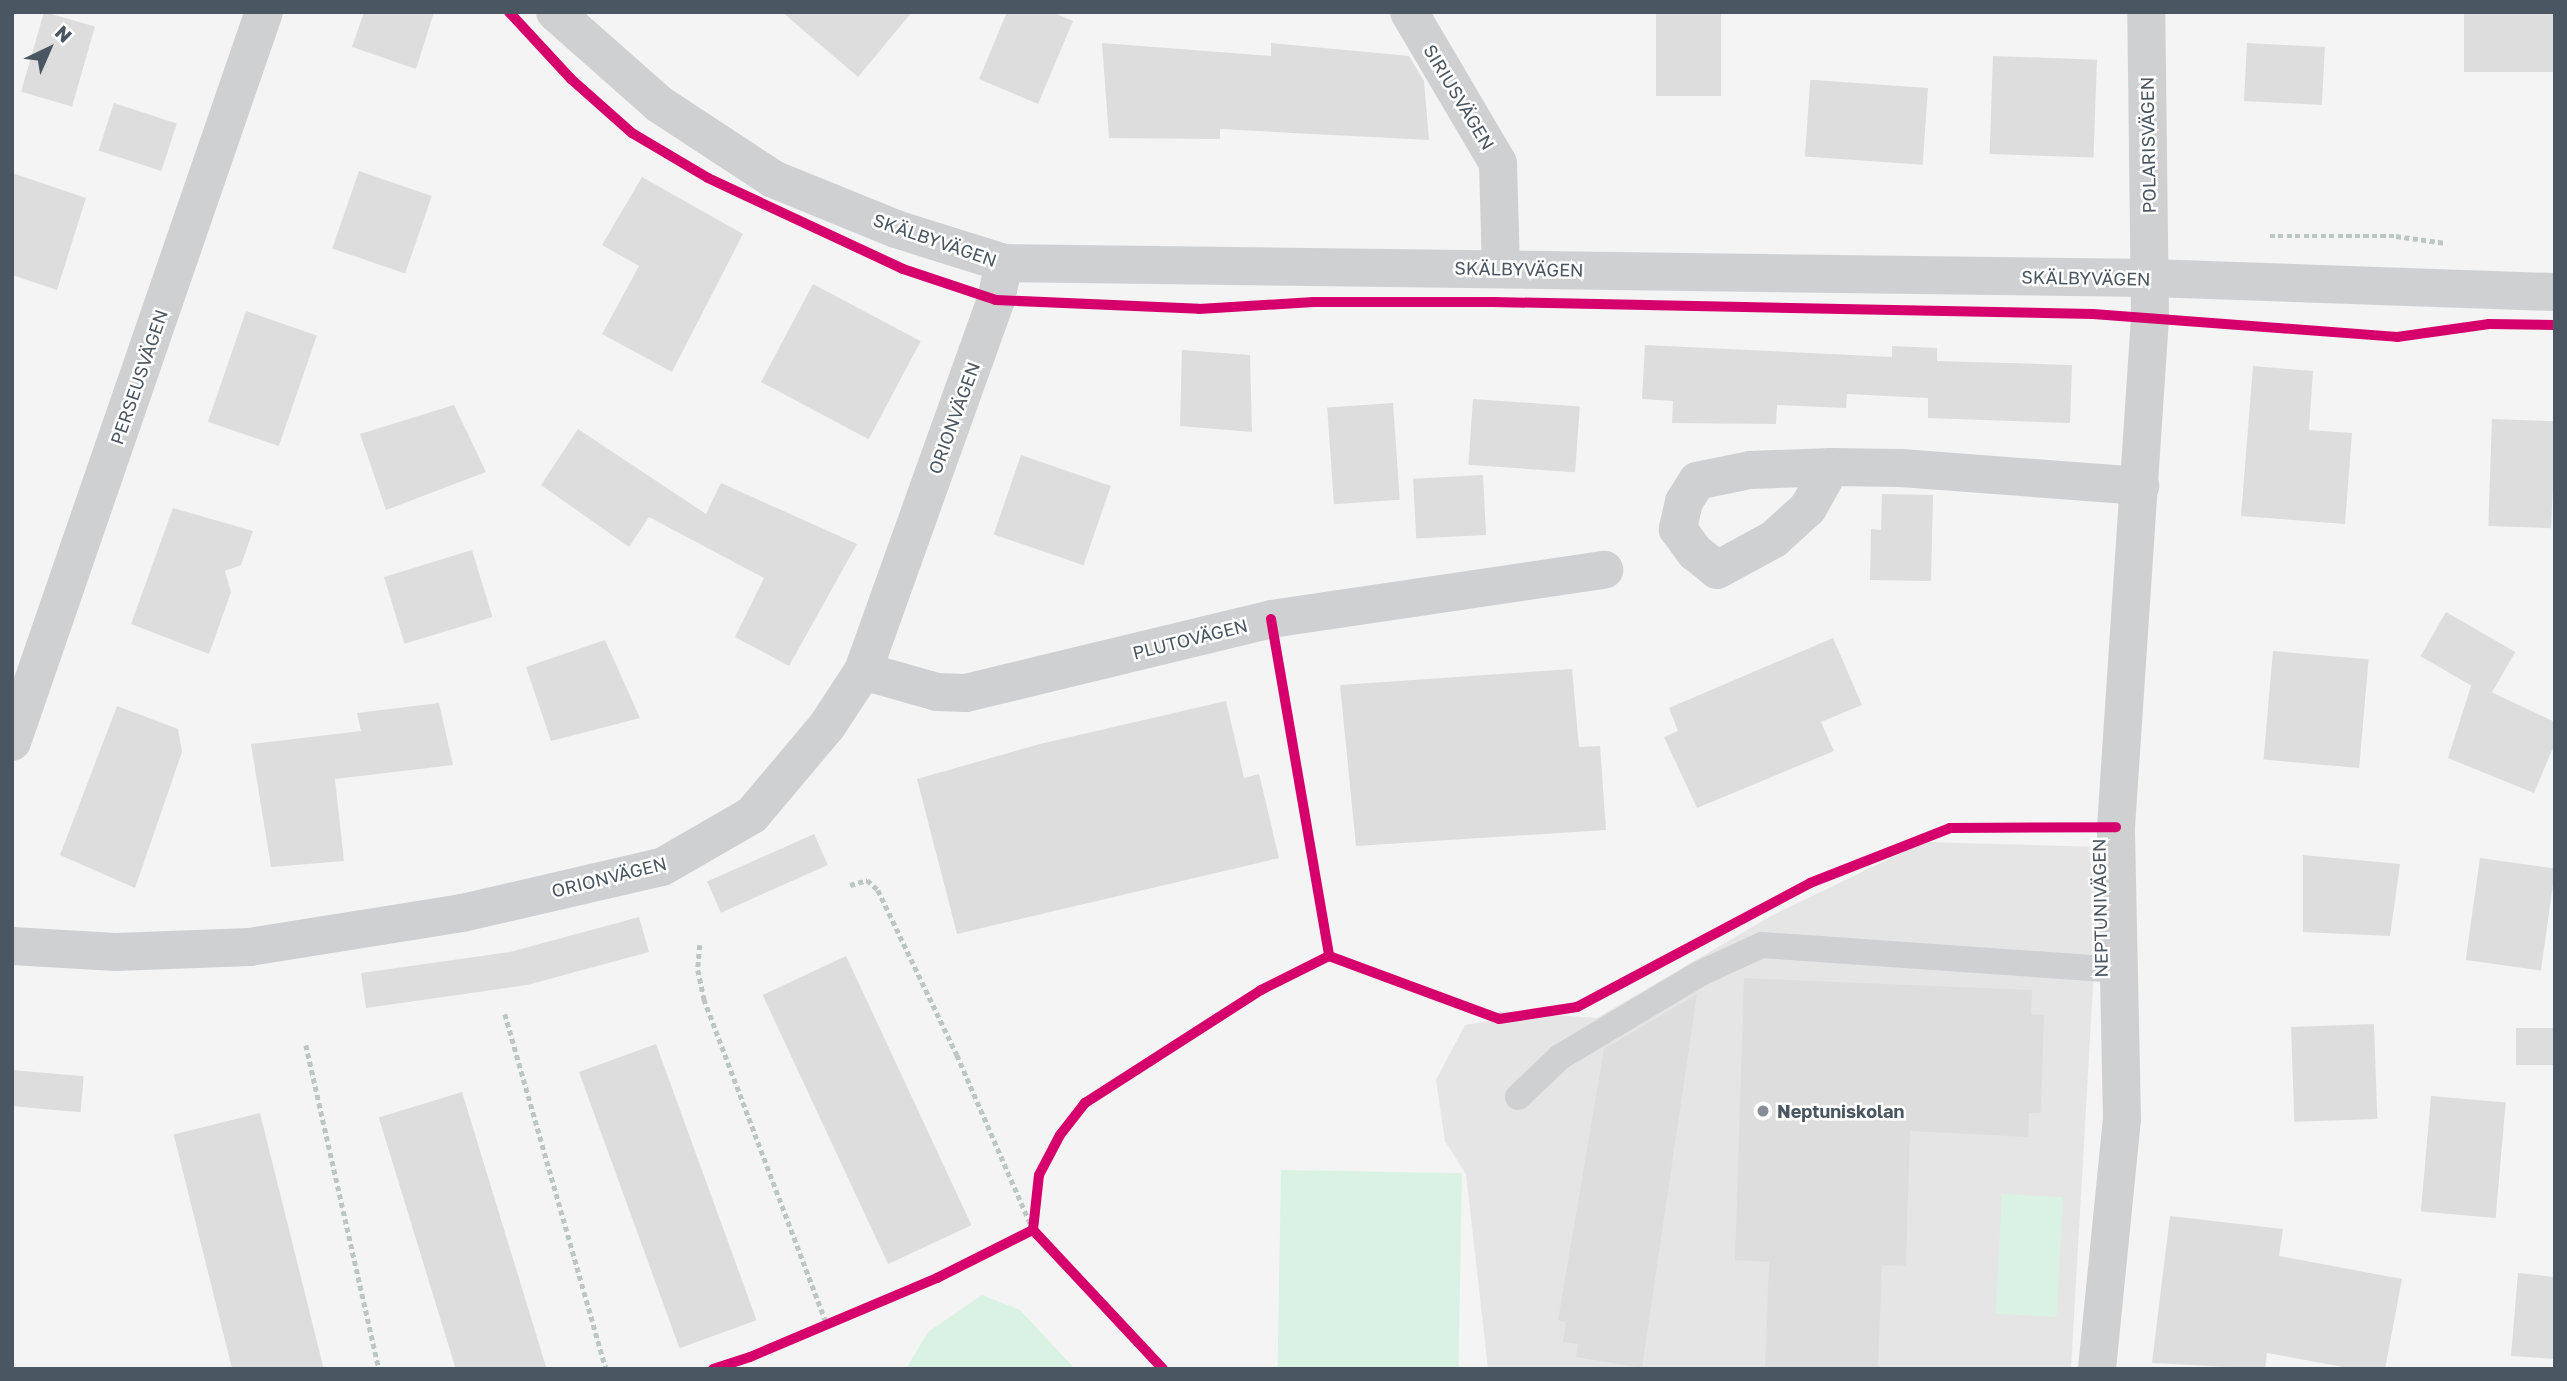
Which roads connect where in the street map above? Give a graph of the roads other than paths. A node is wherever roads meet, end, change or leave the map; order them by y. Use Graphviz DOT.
graph roads {
  1 [pos="264,12"];
  2 [pos="555,12"];
  3 [pos="1409,12"];
  4 [pos="2146,12"];
  5 [pos="1004,263"];
  6 [pos="1500,269"];
  7 [pos="2151,278"];
  8 [pos="2555,292"];
  9 [pos="1831,467"];
  10 [pos="2140,486"];
  11 [pos="1604,570"];
  12 [pos="863,671"];
  13 [pos="12,742"];
  14 [pos="12,946"];
  15 [pos="2119,970"];
  16 [pos="1518,1097"];
  17 [pos="2097,1369"];
  1 -- 13 [label="street, PERSEUSVÄGEN"];
  2 -- 5 [label="street, SKÄLBYVÄGEN"];
  3 -- 6 [label="street, SIRIUSVÄGEN"];
  4 -- 7 [label="street, POLARISVÄGEN"];
  5 -- 6 [label="street, SKÄLBYVÄGEN"];
  5 -- 12 [label="street, ORIONVÄGEN"];
  6 -- 7 [label="street, SKÄLBYVÄGEN"];
  7 -- 8 [label="street, SKÄLBYVÄGEN"];
  7 -- 10 [label="street, NEPTUNIVÄGEN"];
  9 -- 10 [label="street"];
  10 -- 15 [label="street, NEPTUNIVÄGEN"];
  11 -- 12 [label="street, PLUTOVÄGEN"];
  12 -- 14 [label="street, ORIONVÄGEN"];
  15 -- 16 [label="lane"];
  15 -- 17 [label="street, NEPTUNIVÄGEN"];
}
